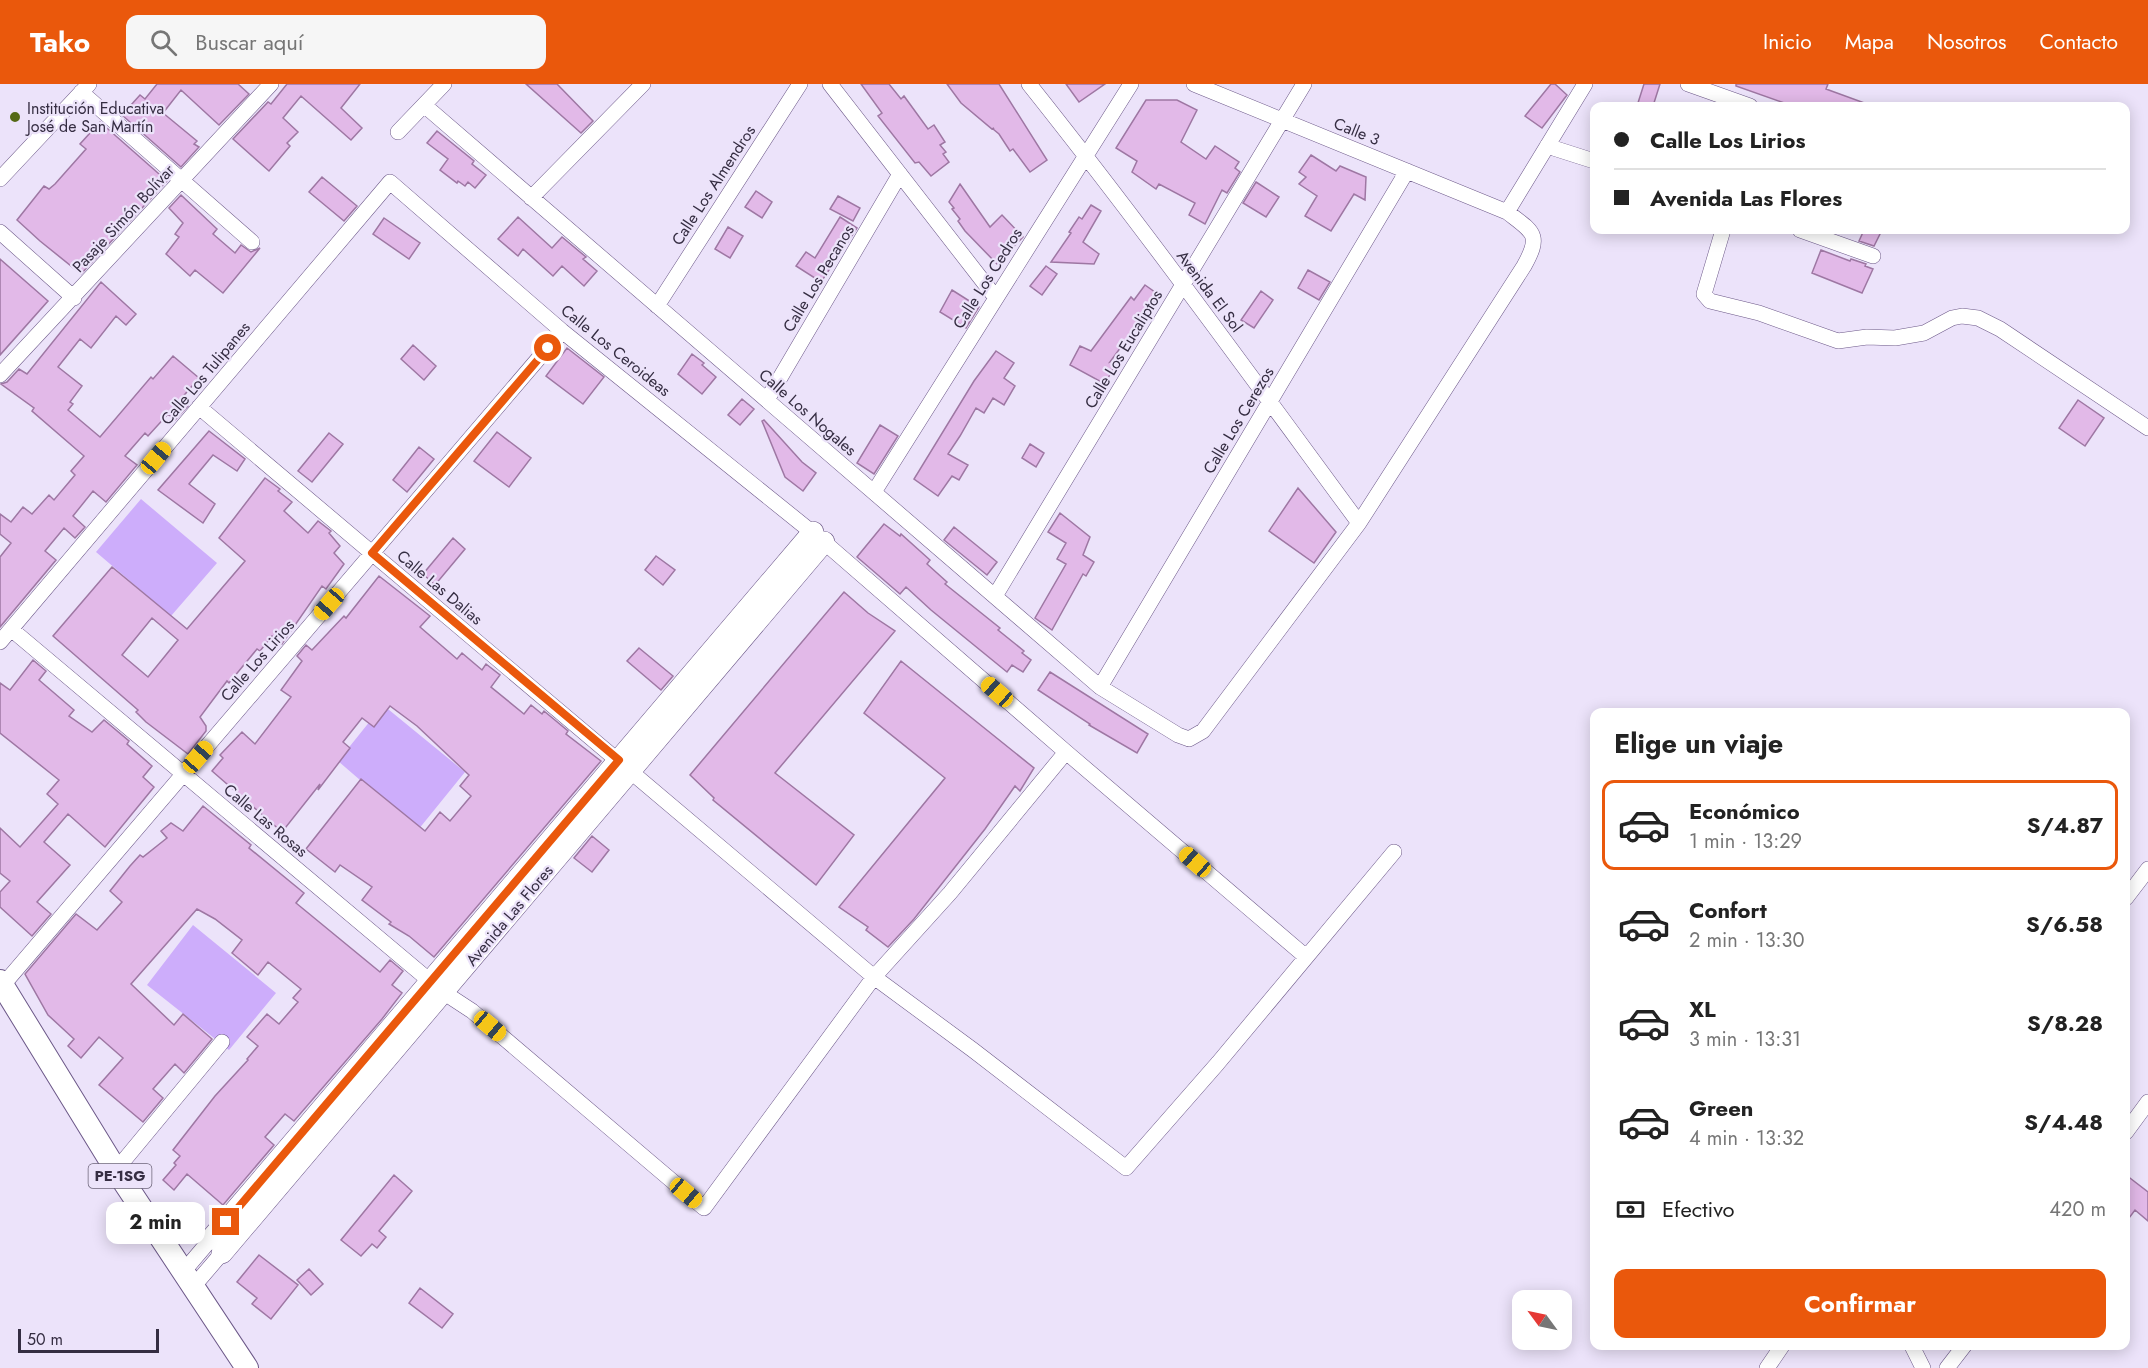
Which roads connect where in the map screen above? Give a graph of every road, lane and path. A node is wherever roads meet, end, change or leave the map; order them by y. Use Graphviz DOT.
graph roads {
  1 [pos="271,84"];
  2 [pos="444,84"];
  3 [pos="643,84"];
  4 [pos="800,84"];
  5 [pos="830,84"];
  6 [pos="1029,84"];
  7 [pos="1131,84"];
  8 [pos="1194,84"];
  9 [pos="1304,84"];
  10 [pos="1585,84"];
  11 [pos="1688,84"];
  12 [pos="85,88"];
  13 [pos="1739,102"];
  14 [pos="424,105"];
  15 [pos="1281,120"];
  16 [pos="398,132"];
  17 [pos="1547,146"];
  18 [pos="1086,156"];
  19 [pos="1590,160"];
  20 [pos="1407,171"];
  21 [pos="900,174"];
  22 [pos="0,179"];
  23 [pos="182,181"];
  24 [pos="390,182"];
  25 [pos="531,198"];
  26 [pos="1507,212"];
  27 [pos="0,232"];
  28 [pos="1722,234"];
  29 [pos="1811,234"];
  30 [pos="252,242"];
  31 [pos="1873,256"];
  32 [pos="1183,284"];
  33 [pos="74,298"];
  34 [pos="996,298"];
  35 [pos="657,306"];
  36 [pos="562,331"];
  37 [pos="0,375"];
  38 [pos="766,400"];
  39 [pos="1270,402"];
  40 [pos="199,407"];
  41 [pos="2148,428"];
  42 [pos="874,492"];
  43 [pos="1359,523"];
  44 [pos="818,537"];
  45 [pos="372,553"];
  46 [pos="995,596"];
  47 [pos="10,629"];
  48 [pos="0,642"];
  49 [pos="1100,687"];
  50 [pos="1178,735"];
  51 [pos="1066,752"];
  52 [pos="625,766"];
  53 [pos="183,774"];
  54 [pos="1394,852"];
  55 [pos="2148,869"];
  56 [pos="2130,893"];
  57 [pos="1305,957"];
  58 [pos="874,977"];
  59 [pos="1,983"];
  60 [pos="437,987"];
  61 [pos="222,1042"];
  62 [pos="2148,1102"];
  63 [pos="2130,1127"];
  64 [pos="116,1170"];
  65 [pos="216,1246"];
  66 [pos="188,1280"];
  67 [pos="1779,1350"];
  68 [pos="1914,1350"];
  69 [pos="1961,1350"];
  70 [pos="247,1368"];
  71 [pos="1767,1368"];
  72 [pos="1923,1368"];
  73 [pos="1947,1368"];
  1 -- 23 [label="street, Pasaje Simón Bolívar"];
  2 -- 14 [label="street"];
  3 -- 25 [label="street"];
  4 -- 35 [label="street, Calle Los Almendros"];
  5 -- 21 [label="street"];
  6 -- 18 [label="street, Avenida El Sol"];
  7 -- 18 [label="street, Calle Los Cedros"];
  8 -- 15 [label="street, Calle 3"];
  9 -- 15 [label="street, Calle Los Eucaliptos"];
  10 -- 17 [label="street"];
  11 -- 13 [label="street"];
  12 -- 22 [label="street"];
  12 -- 23 [label="street"];
  14 -- 16 [label="street"];
  14 -- 25 [label="street, Calle Los Nogales"];
  15 -- 20 [label="street, Calle 3"];
  15 -- 32 [label="street, Calle Los Eucaliptos"];
  17 -- 19 [label="street"];
  17 -- 26 [label="street"];
  18 -- 32 [label="street, Avenida El Sol"];
  18 -- 34 [label="street, Calle Los Cedros"];
  20 -- 26 [label="street, Calle 3"];
  20 -- 39 [label="street, Calle Los Cerezos"];
  21 -- 34 [label="street"];
  21 -- 38 [label="street, Calle Los Pecanos"];
  23 -- 30 [label="street"];
  23 -- 33 [label="street, Pasaje Simón Bolívar"];
  24 -- 36 [label="street, Calle Los Ceroideas"];
  24 -- 40 [label="street, Calle Los Tulipanes"];
  25 -- 35 [label="street, Calle Los Nogales"];
  26 -- 43 [label="street, Calle 3"];
  27 -- 33 [label="street"];
  28 -- 41 [label="street"];
  29 -- 31 [label="street"];
  32 -- 39 [label="street, Avenida El Sol"];
  32 -- 46 [label="street, Calle Los Eucaliptos"];
  33 -- 37 [label="street, Pasaje Simón Bolívar"];
  34 -- 42 [label="street, Calle Los Cedros"];
  35 -- 38 [label="street, Calle Los Nogales"];
  36 -- 44 [label="street, Calle Los Ceroideas"];
  36 -- 45 [label="street, Calle Los Lirios"];
  38 -- 42 [label="street, Calle Los Nogales"];
  39 -- 43 [label="street, Avenida El Sol"];
  39 -- 49 [label="street, Calle Los Cerezos"];
  40 -- 45 [label="street, Calle Las Dalias"];
  40 -- 47 [label="street, Calle Los Tulipanes"];
  42 -- 46 [label="street, Calle Los Nogales"];
  43 -- 50 [label="street, Calle 3"];
  44 -- 51 [label="street, Calle Los Ceroideas"];
  44 -- 52 [label="street, Avenida Las Flores"];
  45 -- 52 [label="street, Calle Las Dalias"];
  45 -- 53 [label="street, Calle Los Lirios"];
  46 -- 49 [label="street, Calle Los Nogales"];
  47 -- 48 [label="street, Calle Los Tulipanes"];
  47 -- 53 [label="street, Calle Las Rosas"];
  49 -- 50 [label="street, Calle Los Nogales"];
  51 -- 57 [label="street, Calle Los Ceroideas"];
  51 -- 58 [label="street"];
  52 -- 58 [label="street, Calle Las Dalias"];
  52 -- 60 [label="street, Avenida Las Flores"];
  53 -- 59 [label="street, Calle Los Lirios"];
  53 -- 60 [label="street, Calle Las Rosas"];
  54 -- 57 [label="street"];
  55 -- 56 [label="street"];
  57 -- 58 [label="street, Calle Las Dalias"];
  58 -- 60 [label="street, Calle Las Rosas"];
  59 -- 64 [label="main road, PE-1SG"];
  60 -- 65 [label="street, Avenida Las Flores"];
  61 -- 64 [label="street"];
  62 -- 63 [label="street"];
  64 -- 66 [label="main road, PE-1SG"];
  65 -- 66 [label="street, Avenida Las Flores"];
  66 -- 70 [label="main road, PE-1SG"];
  67 -- 71 [label="street"];
  68 -- 72 [label="street"];
  69 -- 73 [label="street"];
}
